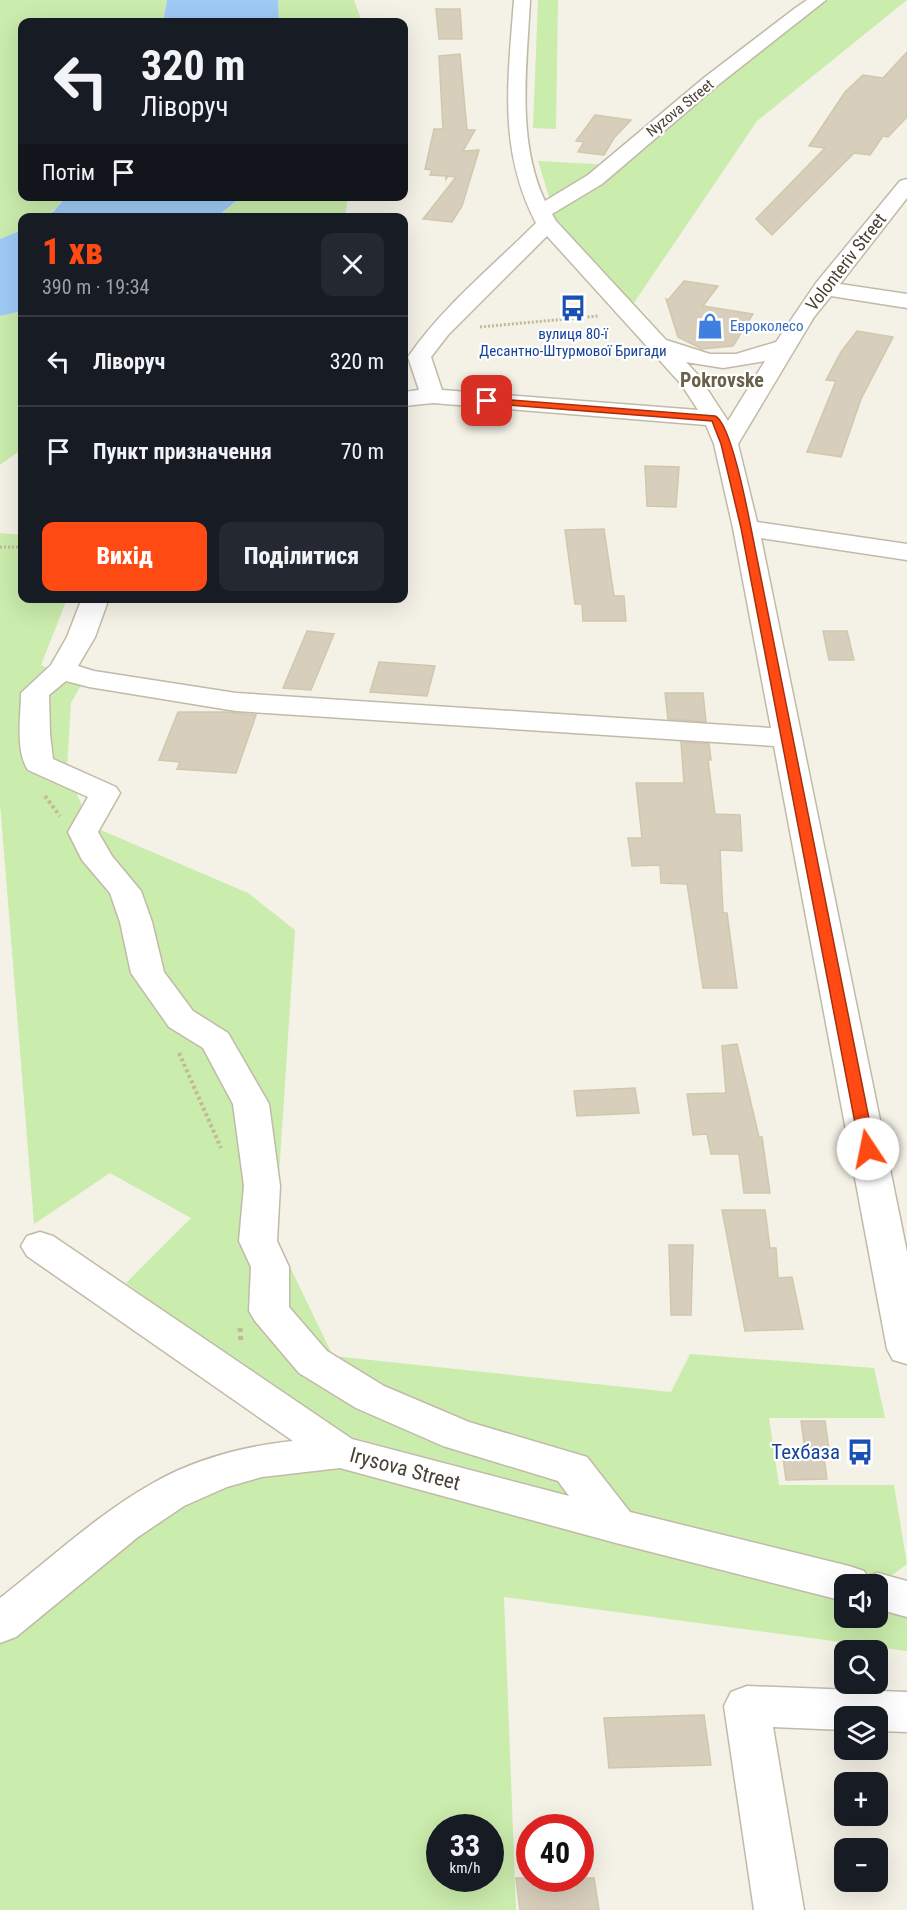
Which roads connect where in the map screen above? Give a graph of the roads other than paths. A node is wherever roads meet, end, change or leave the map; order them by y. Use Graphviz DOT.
graph roads {
  1 [pos="522,0"];
  2 [pos="818,0"];
  3 [pos="907,185"];
  4 [pos="543,218"];
  5 [pos="824,288"];
  6 [pos="907,301"];
  7 [pos="653,342"];
  8 [pos="784,347"];
  9 [pos="433,396"];
  10 [pos="408,399"];
  11 [pos="721,431"];
  12 [pos="746,528"];
  13 [pos="907,552"];
  14 [pos="94,603"];
  15 [pos="62,670"];
  16 [pos="787,738"];
  17 [pos="40,1246"];
  18 [pos="907,1349"];
  19 [pos="340,1452"];
  20 [pos="616,1526"];
  21 [pos="834,1580"];
  22 [pos="888,1594"];
  23 [pos="907,1599"];
  24 [pos="0,1624"];
  25 [pos="907,1712"];
  26 [pos="779,1910"];
  1 -- 4 [label="street"];
  2 -- 4 [label="street, Nyzova Street"];
  3 -- 5 [label="street, Volonteriv Street"];
  4 -- 7 [label="street"];
  4 -- 9 [label="street"];
  5 -- 6 [label="street"];
  5 -- 8 [label="street, Volonteriv Street"];
  7 -- 8 [label="street"];
  7 -- 11 [label="street"];
  8 -- 11 [label="street, Volonteriv Street"];
  9 -- 10 [label="street"];
  9 -- 11 [label="street"];
  11 -- 12 [label="street"];
  12 -- 13 [label="street"];
  12 -- 16 [label="street"];
  14 -- 15 [label="street"];
  15 -- 16 [label="street"];
  15 -- 20 [label="street"];
  16 -- 18 [label="street"];
  17 -- 19 [label="street"];
  19 -- 20 [label="street, Irysova Street"];
  19 -- 24 [label="street, Irysova Street"];
  20 -- 21 [label="street, Irysova Street"];
  22 -- 23 [label="street"];
  25 -- 26 [label="street"];
}
